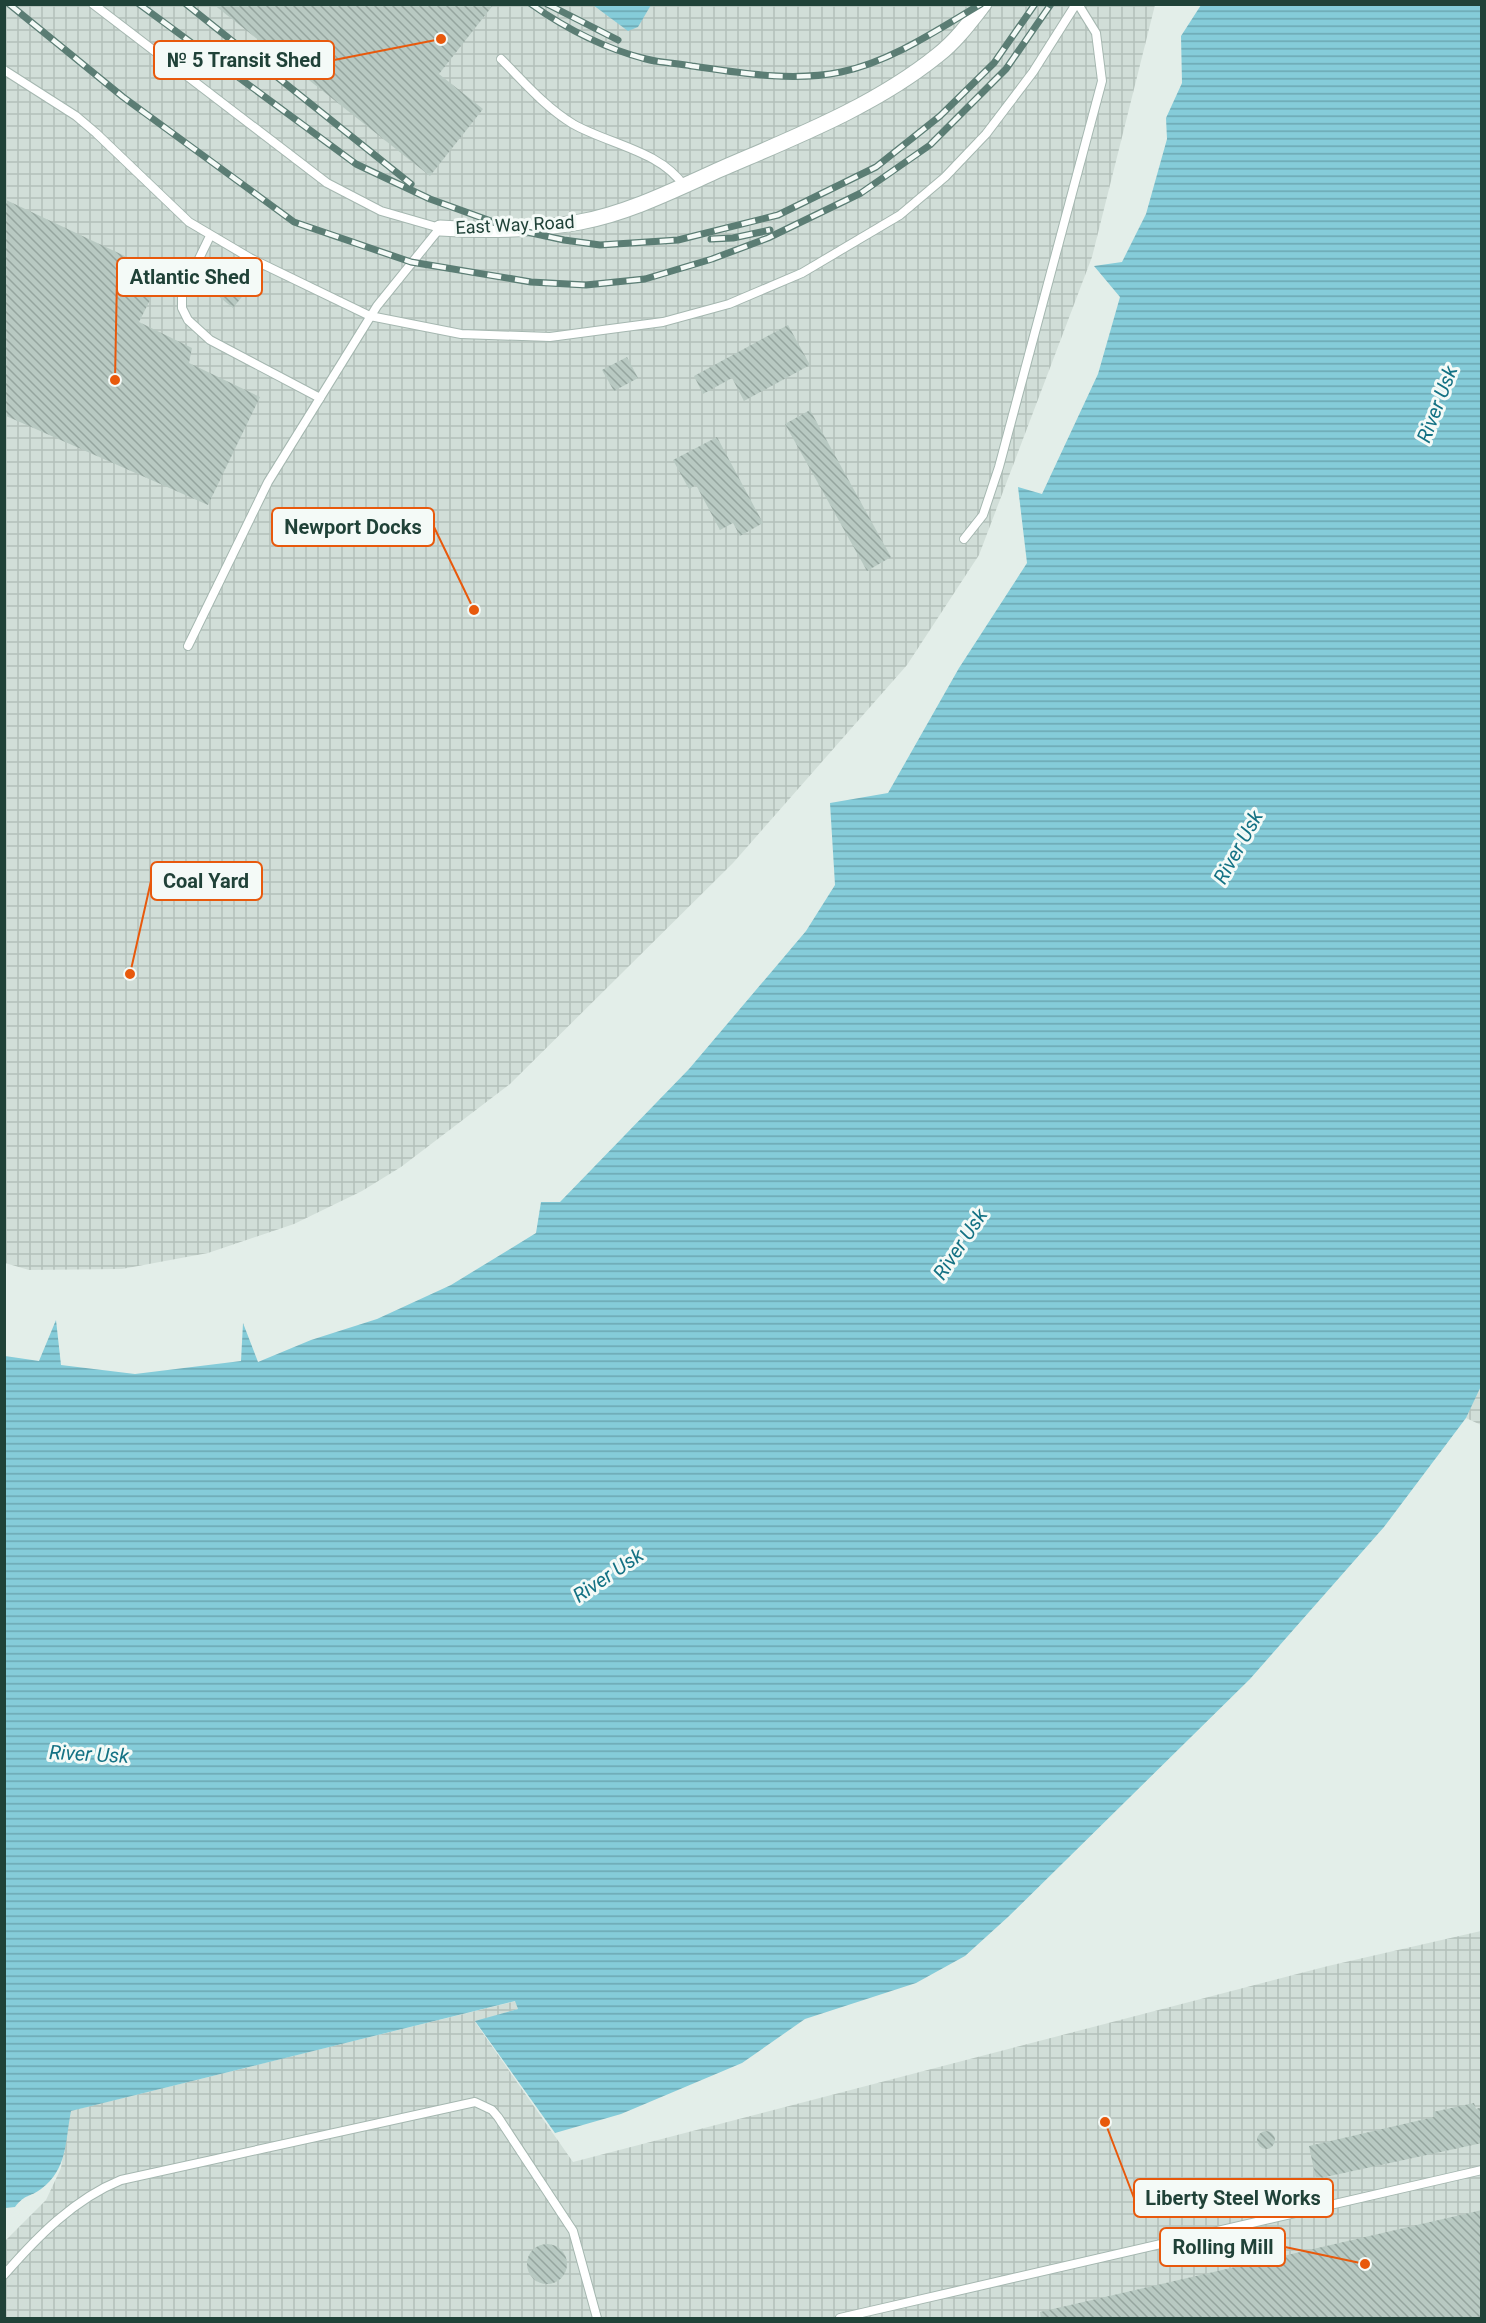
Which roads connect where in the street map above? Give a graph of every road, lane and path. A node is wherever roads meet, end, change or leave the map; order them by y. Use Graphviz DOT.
graph roads {
  1 [pos="93,4"];
  2 [pos="984,4"];
  3 [pos="1077,4"];
  4 [pos="501,59"];
  5 [pos="4,70"];
  6 [pos="684,186"];
  7 [pos="440,228"];
  8 [pos="210,236"];
  9 [pos="370,316"];
  10 [pos="320,398"];
  11 [pos="964,540"];
  12 [pos="188,646"];
  13 [pos="1482,2170"];
  14 [pos="4,2275"];
  15 [pos="597,2319"];
  16 [pos="840,2319"];
  1 -- 7 [label="lane"];
  2 -- 6 [label="street, East Way Road"];
  3 -- 9 [label="lane"];
  3 -- 11 [label="lane"];
  4 -- 6 [label="lane"];
  5 -- 8 [label="lane"];
  6 -- 7 [label="street, East Way Road"];
  7 -- 9 [label="lane, East Way Road"];
  8 -- 9 [label="lane"];
  8 -- 10 [label="lane"];
  9 -- 10 [label="lane, East Way Road"];
  10 -- 12 [label="lane, East Way Road"];
  13 -- 16 [label="lane"];
  14 -- 15 [label="lane"];
}
